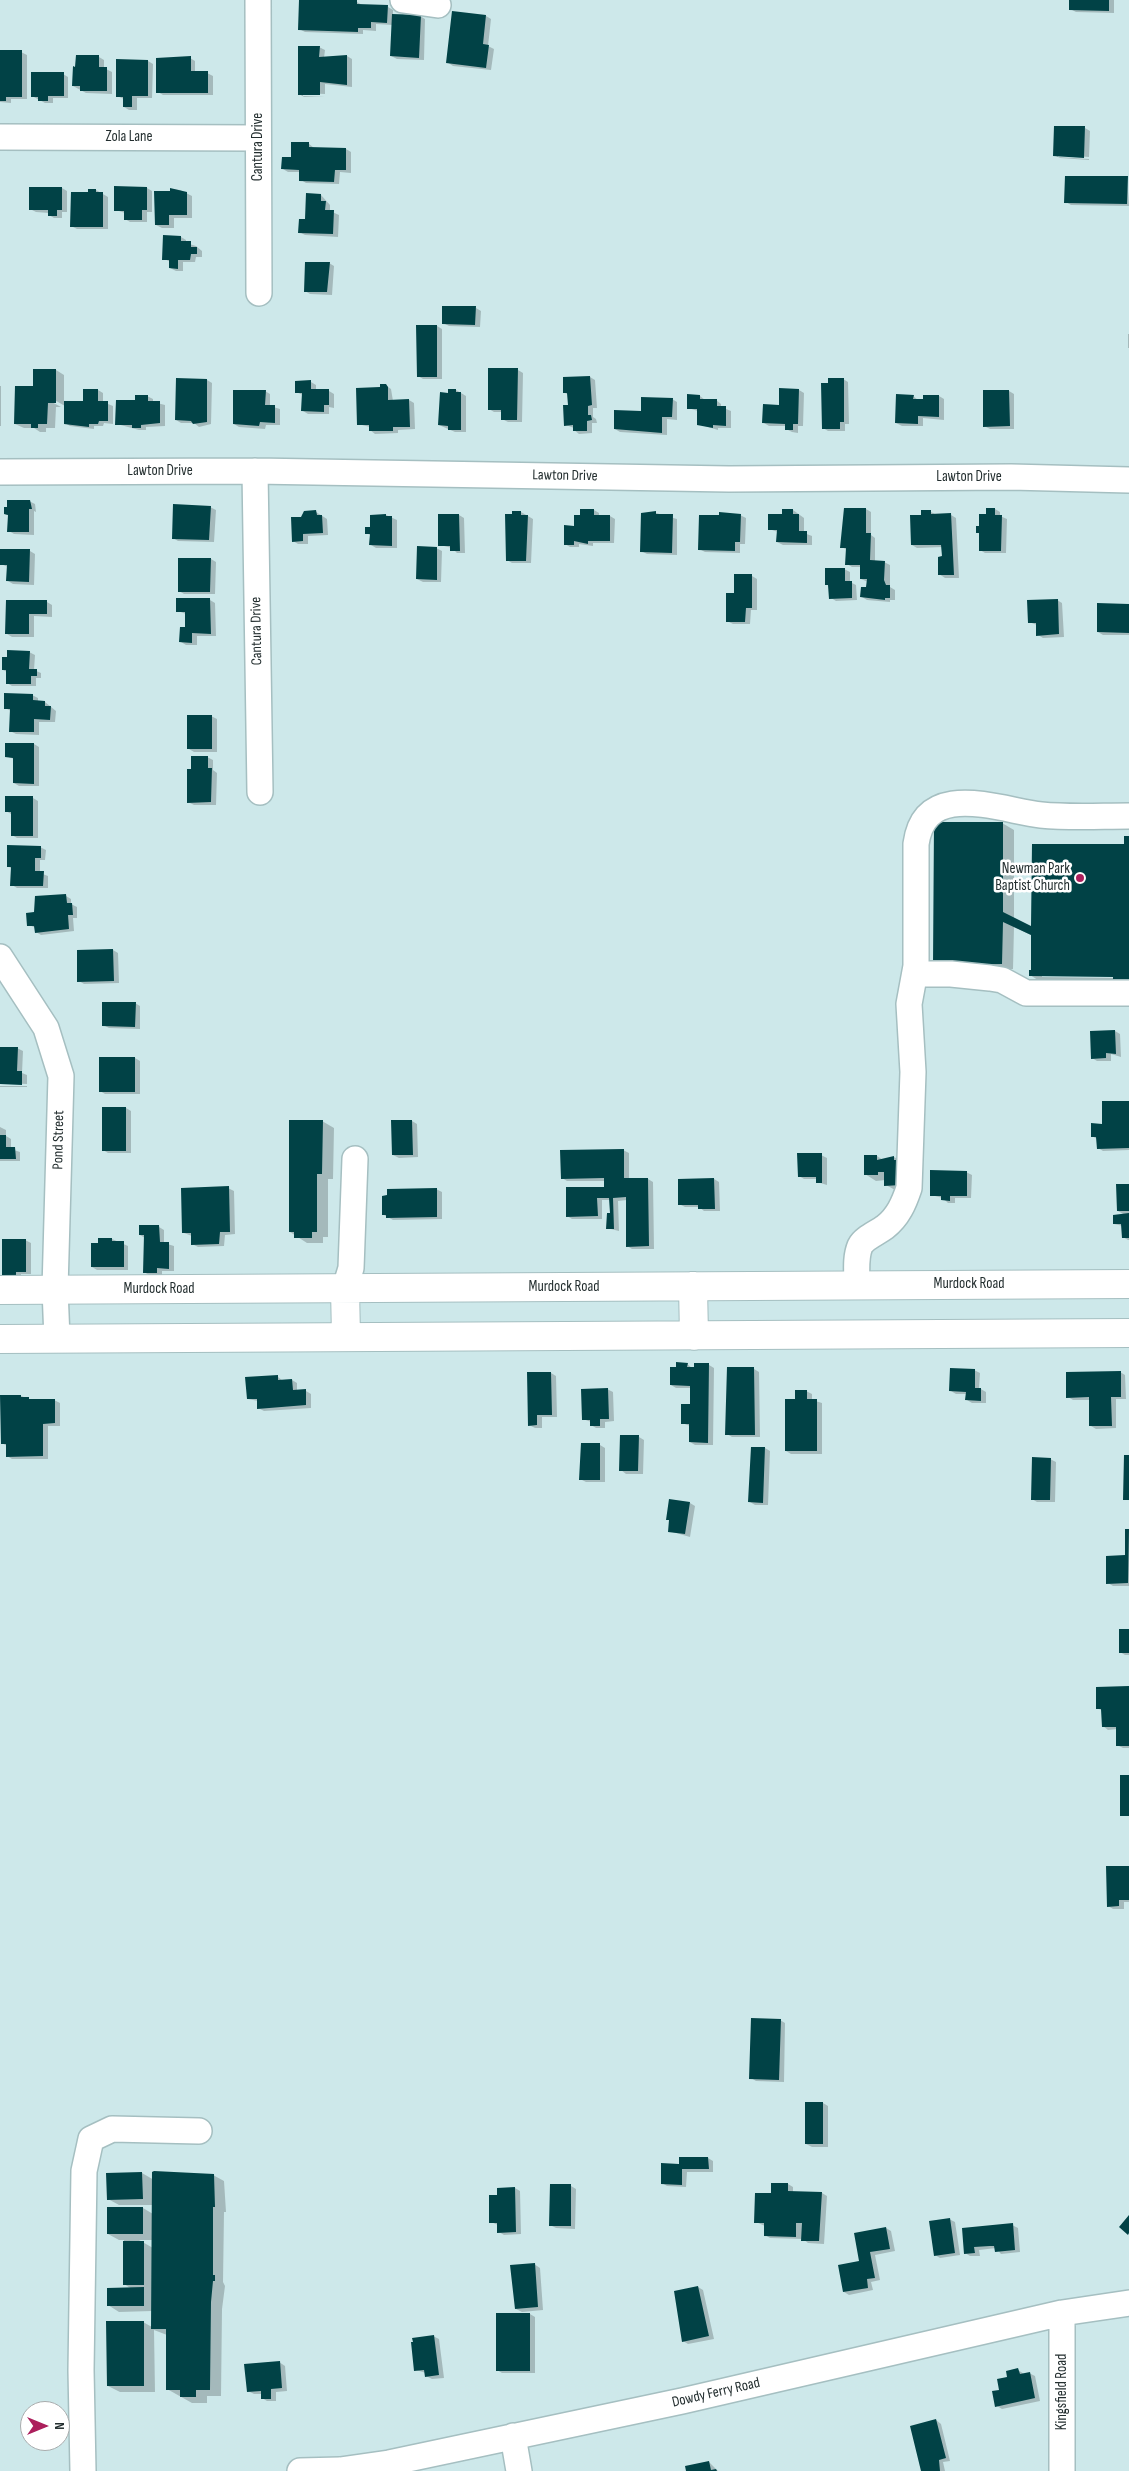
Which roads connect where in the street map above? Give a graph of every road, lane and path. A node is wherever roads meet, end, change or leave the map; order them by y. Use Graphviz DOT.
graph roads {
  1 [pos="258,0"];
  2 [pos="403,0"];
  3 [pos="438,6"];
  4 [pos="0,137"];
  5 [pos="258,138"];
  6 [pos="259,293"];
  7 [pos="254,471"];
  8 [pos="0,472"];
  9 [pos="1129,480"];
  10 [pos="260,792"];
  11 [pos="1129,816"];
  12 [pos="0,957"];
  13 [pos="915,974"];
  14 [pos="1129,993"];
  15 [pos="355,1159"];
  16 [pos="1129,1284"];
  17 [pos="857,1285"];
  18 [pos="693,1286"];
  19 [pos="345,1288"];
  20 [pos="55,1289"];
  21 [pos="0,1290"];
  22 [pos="1129,1333"];
  23 [pos="694,1336"];
  24 [pos="346,1337"];
  25 [pos="0,1339"];
  26 [pos="56,1339"];
  27 [pos="198,2131"];
  28 [pos="1129,2303"];
  29 [pos="1062,2313"];
  30 [pos="513,2436"];
  31 [pos="83,2471"];
  32 [pos="300,2471"];
  33 [pos="312,2471"];
  34 [pos="519,2471"];
  35 [pos="1062,2471"];
  1 -- 5 [label="street, Cantura Drive"];
  2 -- 3 [label="street"];
  4 -- 5 [label="street, Zola Lane"];
  5 -- 6 [label="street, Cantura Drive"];
  7 -- 8 [label="street, Lawton Drive"];
  7 -- 9 [label="street, Lawton Drive"];
  7 -- 10 [label="street, Cantura Drive"];
  11 -- 13 [label="street"];
  12 -- 20 [label="street, Pond Street"];
  13 -- 14 [label="street"];
  13 -- 17 [label="street"];
  15 -- 19 [label="street"];
  16 -- 17 [label="main road, Murdock Road"];
  17 -- 18 [label="main road, Murdock Road"];
  18 -- 19 [label="main road, Murdock Road"];
  18 -- 23 [label="main road"];
  19 -- 20 [label="main road, Murdock Road"];
  19 -- 24 [label="main road"];
  20 -- 21 [label="main road, Murdock Road"];
  20 -- 26 [label="street, Pond Street"];
  22 -- 23 [label="main road"];
  23 -- 24 [label="main road"];
  24 -- 26 [label="main road"];
  25 -- 26 [label="main road"];
  27 -- 31 [label="street"];
  28 -- 29 [label="street, Dowdy Ferry Road"];
  29 -- 30 [label="street, Dowdy Ferry Road"];
  29 -- 35 [label="street, Kingsfield Road"];
  30 -- 33 [label="street, Dowdy Ferry Road"];
  30 -- 34 [label="street"];
  32 -- 33 [label="street, Dowdy Ferry Road"];
}
